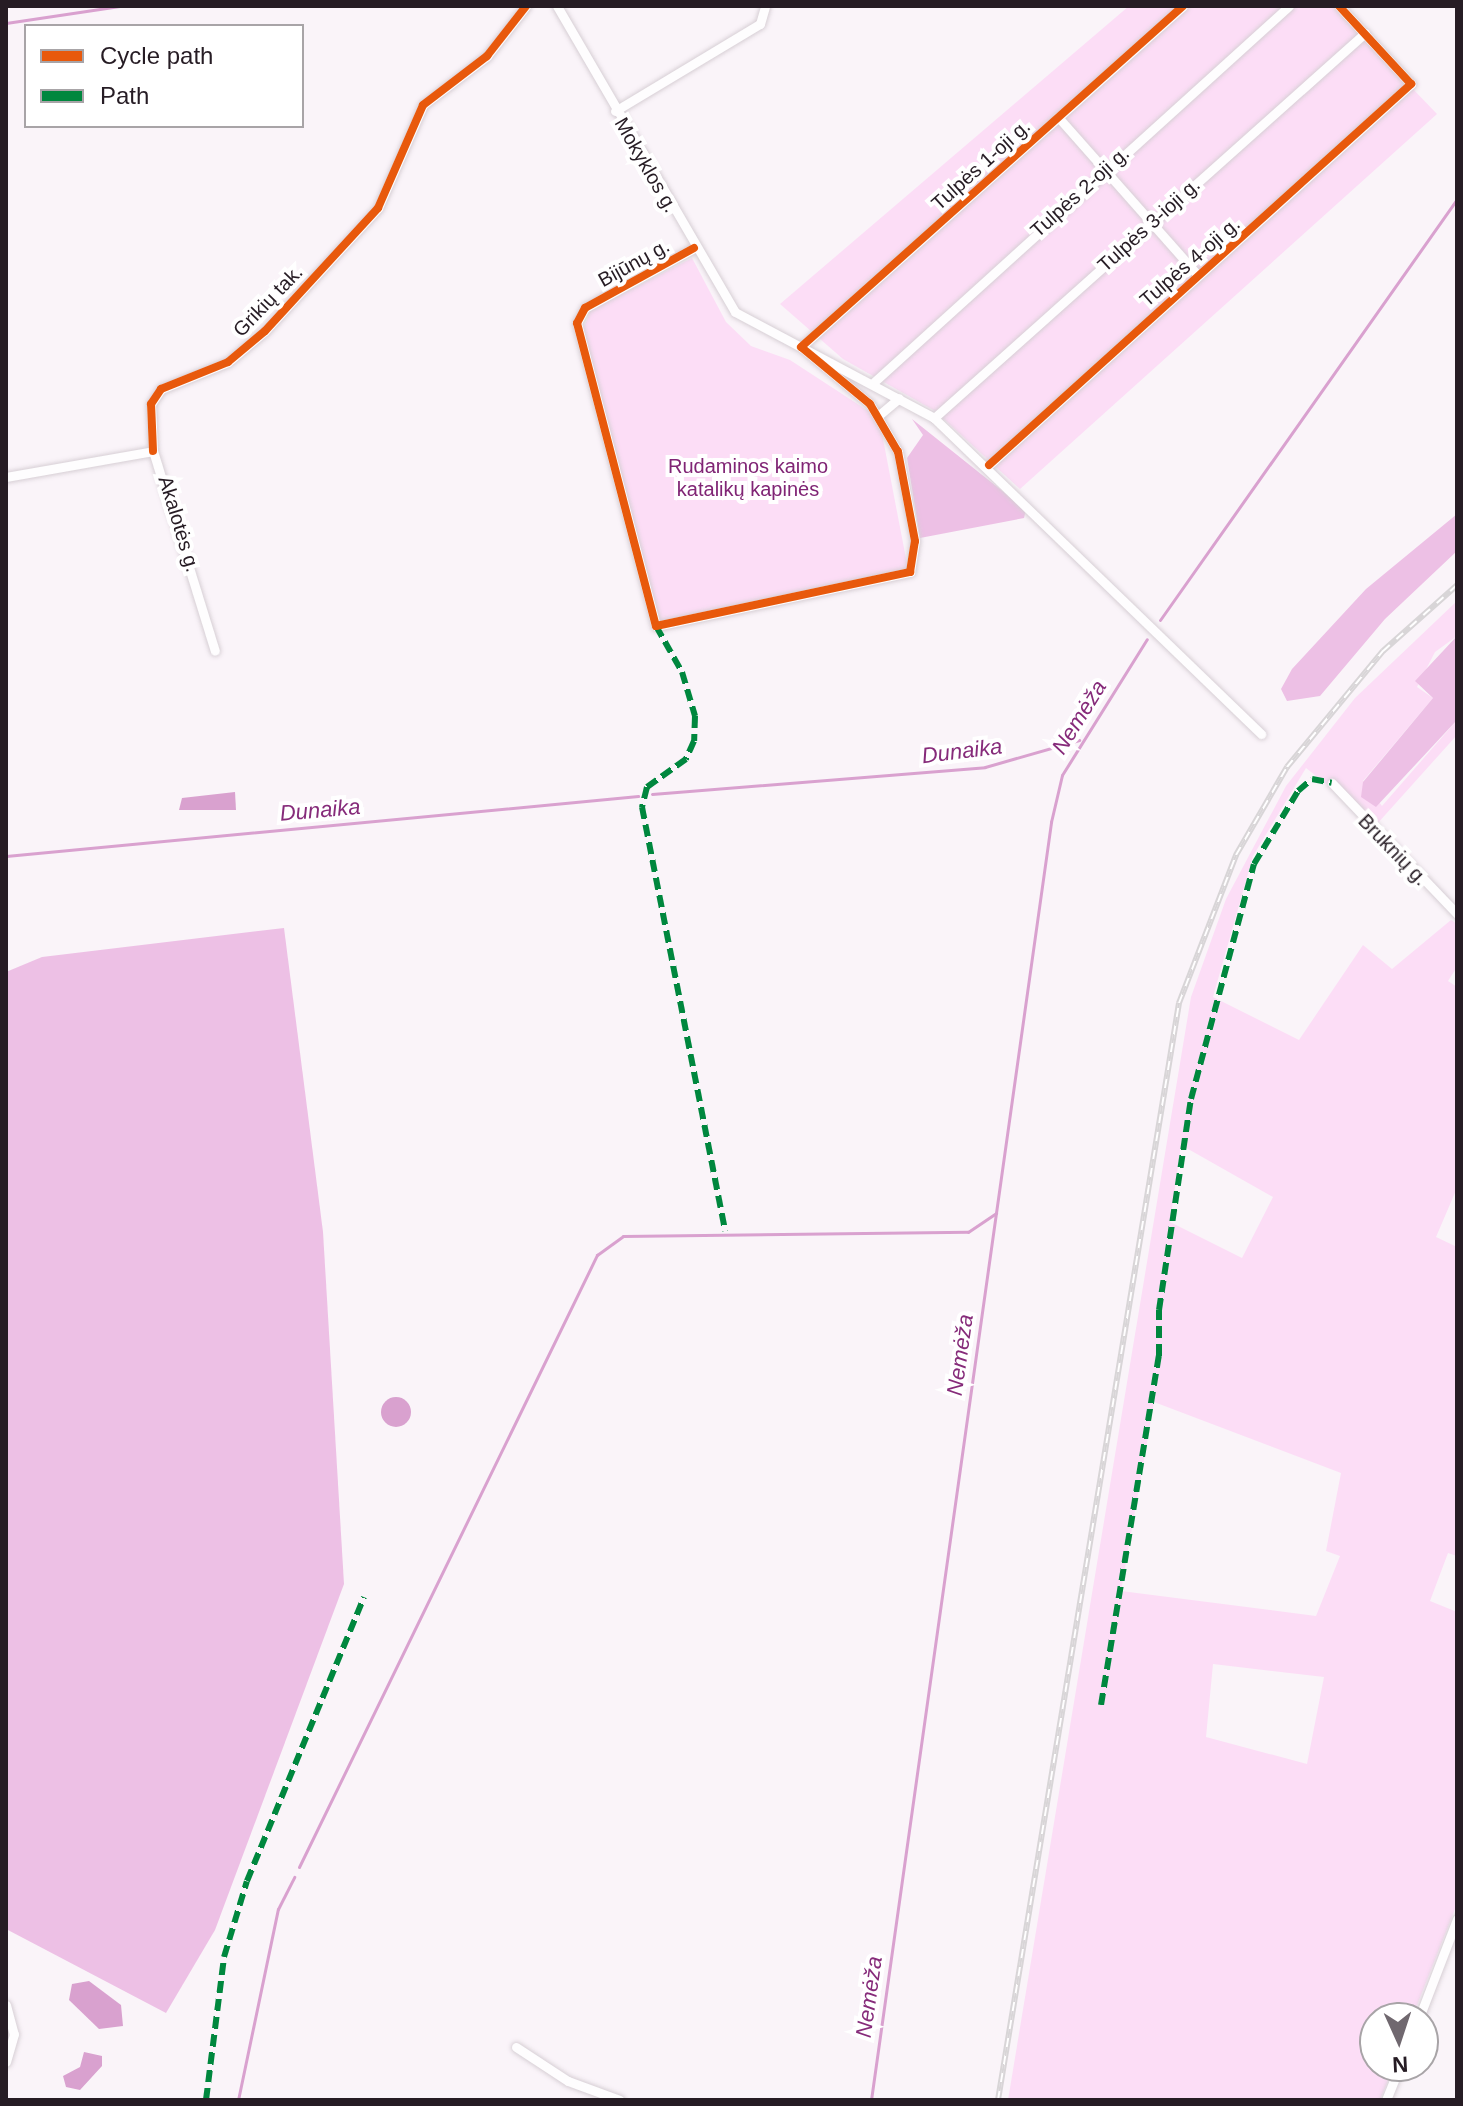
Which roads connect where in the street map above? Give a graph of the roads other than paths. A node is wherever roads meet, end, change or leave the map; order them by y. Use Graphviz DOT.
graph roads {
  1 [pos="526,6"];
  2 [pos="557,6"];
  3 [pos="765,6"];
  4 [pos="1183,6"];
  5 [pos="1289,6"];
  6 [pos="1339,6"];
  7 [pos="1365,33"];
  8 [pos="615,111"];
  9 [pos="1058,117"];
  10 [pos="1104,170"];
  11 [pos="1151,222"];
  12 [pos="694,248"];
  13 [pos="1198,275"];
  14 [pos="801,347"];
  15 [pos="874,382"];
  16 [pos="899,398"];
  17 [pos="879,415"];
  18 [pos="934,418"];
  19 [pos="153,451"];
  20 [pos="989,465"];
  21 [pos="6,477"];
  22 [pos="215,651"];
  23 [pos="1261,734"];
  24 [pos="1332,783"];
  25 [pos="1457,914"];
  26 [pos="1457,1919"];
  27 [pos="1425,2002"];
  28 [pos="6,2005"];
  29 [pos="516,2047"];
  30 [pos="6,2062"];
  31 [pos="620,2100"];
  1 -- 19 [label="street, Grikių tak."];
  2 -- 8 [label="street, Mokyklos g."];
  3 -- 8 [label="street"];
  4 -- 9 [label="street, Tulpės 1-oji g."];
  5 -- 10 [label="street, Tulpės 2-oji g."];
  6 -- 7 [label="street"];
  7 -- 11 [label="street, Tulpės 3-ioji g."];
  7 -- 13 [label="street, Tulpės 4-oji g."];
  8 -- 12 [label="street, Mokyklos g."];
  9 -- 10 [label="street"];
  9 -- 14 [label="street, Tulpės 1-oji g."];
  10 -- 11 [label="street"];
  10 -- 15 [label="street, Tulpės 2-oji g."];
  11 -- 13 [label="street"];
  11 -- 18 [label="street, Tulpės 3-ioji g."];
  12 -- 14 [label="street, Mokyklos g."];
  12 -- 17 [label="street, Bijūnų g."];
  13 -- 20 [label="street, Tulpės 4-oji g."];
  14 -- 15 [label="street, Mokyklos g."];
  14 -- 17 [label="street"];
  15 -- 16 [label="street, Mokyklos g."];
  16 -- 17 [label="street"];
  16 -- 18 [label="street, Mokyklos g."];
  18 -- 20 [label="street, Mokyklos g."];
  19 -- 21 [label="street, Akalotės g."];
  19 -- 22 [label="street, Akalotės g."];
  20 -- 23 [label="street, Mokyklos g."];
  24 -- 25 [label="street, Bruknių g."];
  26 -- 27 [label="street"];
  28 -- 30 [label="street"];
  29 -- 31 [label="street"];
}
